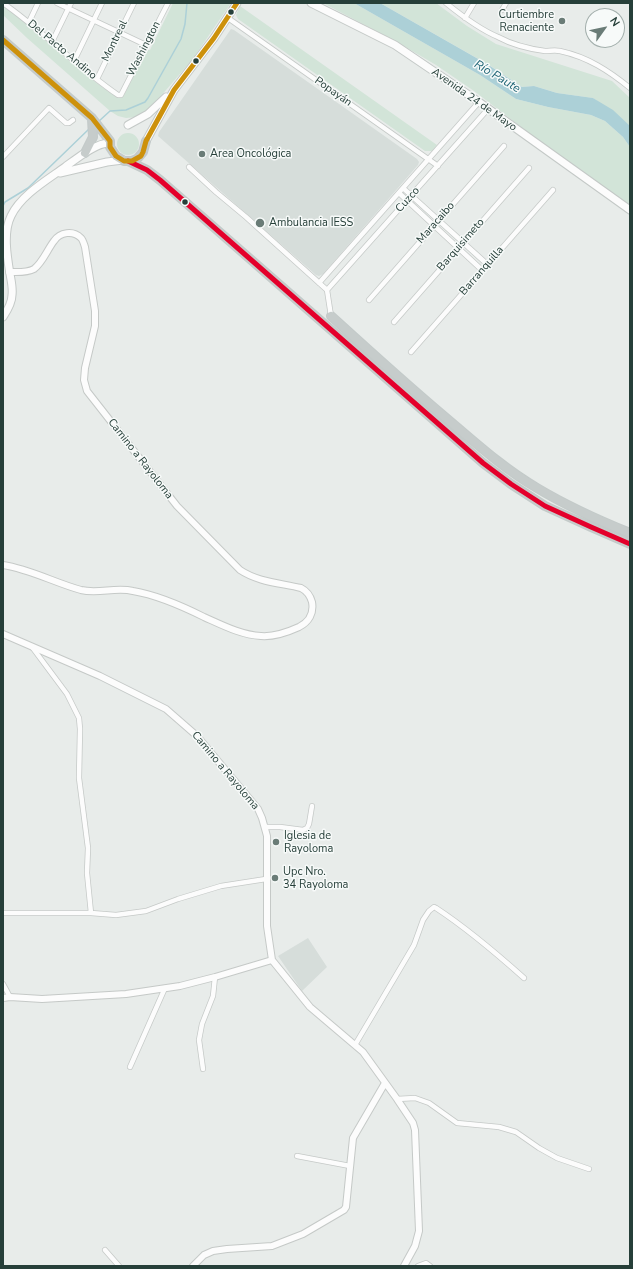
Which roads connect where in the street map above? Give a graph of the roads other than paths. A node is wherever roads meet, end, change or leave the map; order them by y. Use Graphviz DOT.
graph roads {
  1 [pos="3,3"];
  2 [pos="38,3"];
  3 [pos="57,3"];
  4 [pos="71,3"];
  5 [pos="102,3"];
  6 [pos="134,3"];
  7 [pos="168,3"];
  8 [pos="237,3"];
  9 [pos="311,3"];
  10 [pos="446,3"];
  11 [pos="474,3"];
  12 [pos="506,3"];
  13 [pos="68,9"];
  14 [pos="502,10"];
  15 [pos="228,18"];
  16 [pos="465,18"];
  17 [pos="94,21"];
  18 [pos="28,22"];
  19 [pos="120,33"];
  20 [pos="3,40"];
  21 [pos="52,42"];
  22 [pos="146,45"];
  23 [pos="74,61"];
  24 [pos="97,80"];
  25 [pos="630,88"];
  26 [pos="174,90"];
  27 [pos="121,96"];
  28 [pos="479,102"];
  29 [pos="488,109"];
  30 [pos="92,118"];
  31 [pos="71,122"];
  32 [pos="128,125"];
  33 [pos="146,141"];
  34 [pos="110,142"];
  35 [pos="504,146"];
  36 [pos="85,153"];
  37 [pos="3,157"];
  38 [pos="428,159"];
  39 [pos="126,161"];
  40 [pos="438,166"];
  41 [pos="189,167"];
  42 [pos="528,168"];
  43 [pos="56,174"];
  44 [pos="403,188"];
  45 [pos="553,190"];
  46 [pos="399,193"];
  47 [pos="412,195"];
  48 [pos="407,200"];
  49 [pos="630,210"];
  50 [pos="439,220"];
  51 [pos="434,225"];
  52 [pos="463,243"];
  53 [pos="459,248"];
  54 [pos="7,249"];
  55 [pos="3,257"];
  56 [pos="3,264"];
  57 [pos="488,265"];
  58 [pos="483,271"];
  59 [pos="9,272"];
  60 [pos="319,283"];
  61 [pos="327,290"];
  62 [pos="369,300"];
  63 [pos="331,316"];
  64 [pos="3,317"];
  65 [pos="394,322"];
  66 [pos="412,352"];
  67 [pos="630,533"];
  68 [pos="630,544"];
  69 [pos="3,565"];
  70 [pos="3,634"];
  71 [pos="32,647"];
  72 [pos="312,806"];
  73 [pos="265,827"];
  74 [pos="266,879"];
  75 [pos="3,913"];
  76 [pos="91,913"];
  77 [pos="272,960"];
  78 [pos="215,977"];
  79 [pos="524,978"];
  80 [pos="3,984"];
  81 [pos="165,988"];
  82 [pos="10,997"];
  83 [pos="3,998"];
  84 [pos="355,1045"];
  85 [pos="130,1067"];
  86 [pos="203,1069"];
  87 [pos="385,1083"];
  88 [pos="397,1099"];
  89 [pos="297,1156"];
  90 [pos="350,1166"];
  91 [pos="589,1169"];
  92 [pos="105,1250"];
  93 [pos="119,1266"];
  94 [pos="193,1266"];
  95 [pos="404,1266"];
  96 [pos="418,1266"];
  97 [pos="430,1266"];
  1 -- 18 [label="street, Del Pacto Andino"];
  2 -- 18 [label="street"];
  3 -- 13 [label="street"];
  4 -- 13 [label="street"];
  5 -- 17 [label="street"];
  6 -- 19 [label="street, Montreal"];
  7 -- 22 [label="street, Washington"];
  8 -- 15 [label="main road"];
  9 -- 28 [label="main road, Avenida 24 de Mayo"];
  10 -- 16 [label="street"];
  11 -- 16 [label="street"];
  12 -- 14 [label="street"];
  13 -- 17 [label="street"];
  13 -- 21 [label="street"];
  15 -- 26 [label="main road"];
  15 -- 38 [label="street, Popayán"];
  16 -- 25 [label="street"];
  17 -- 19 [label="street"];
  17 -- 23 [label="street"];
  18 -- 21 [label="street, Del Pacto Andino"];
  19 -- 22 [label="street"];
  19 -- 24 [label="street, Montreal"];
  20 -- 30 [label="highway"];
  21 -- 23 [label="street, Del Pacto Andino"];
  22 -- 27 [label="street, Washington"];
  23 -- 24 [label="street, Del Pacto Andino"];
  24 -- 27 [label="street, Del Pacto Andino"];
  26 -- 32 [label="main road"];
  26 -- 33 [label="main road"];
  28 -- 29 [label="main road, Avenida 24 de Mayo"];
  28 -- 38 [label="street, Cuzco"];
  29 -- 40 [label="street, Cuzco"];
  29 -- 49 [label="main road, Avenida 24 de Mayo"];
  30 -- 34 [label="highway"];
  30 -- 36 [label="highway"];
  31 -- 37 [label="street"];
  33 -- 39 [label="highway"];
  34 -- 36 [label="main road"];
  34 -- 39 [label="highway"];
  35 -- 50 [label="street, Maracaibo"];
  36 -- 43 [label="main road"];
  38 -- 40 [label="street, Popayán"];
  38 -- 44 [label="street, Cuzco"];
  39 -- 43 [label="main road"];
  39 -- 68 [label="highway"];
  40 -- 47 [label="street, Cuzco"];
  41 -- 60 [label="street"];
  42 -- 52 [label="street, Barquisimeto"];
  43 -- 54 [label="main road"];
  44 -- 46 [label="street, Cuzco"];
  44 -- 47 [label="street"];
  45 -- 57 [label="street, Barranquilla"];
  46 -- 48 [label="street"];
  46 -- 60 [label="street, Cuzco"];
  47 -- 48 [label="street, Cuzco"];
  47 -- 50 [label="street"];
  48 -- 51 [label="street"];
  48 -- 61 [label="street, Cuzco"];
  50 -- 51 [label="street, Maracaibo"];
  50 -- 52 [label="street"];
  51 -- 53 [label="street"];
  51 -- 62 [label="street, Maracaibo"];
  52 -- 53 [label="street, Barquisimeto"];
  52 -- 57 [label="street"];
  53 -- 58 [label="street"];
  53 -- 65 [label="street, Barquisimeto"];
  54 -- 55 [label="street"];
  54 -- 59 [label="main road"];
  56 -- 59 [label="street"];
  57 -- 58 [label="street, Barranquilla"];
  58 -- 66 [label="street, Barranquilla"];
  59 -- 64 [label="main road"];
  59 -- 69 [label="street, Camino a Rayoloma"];
  60 -- 61 [label="street"];
  61 -- 63 [label="street"];
  63 -- 67 [label="highway"];
  70 -- 71 [label="street, Camino a Rayoloma"];
  71 -- 73 [label="street, Camino a Rayoloma"];
  71 -- 76 [label="street"];
  72 -- 73 [label="street"];
  73 -- 74 [label="street, Camino a Rayoloma"];
  74 -- 76 [label="street"];
  74 -- 77 [label="street, Camino a Rayoloma"];
  75 -- 76 [label="street"];
  77 -- 78 [label="street"];
  77 -- 84 [label="street"];
  78 -- 81 [label="street"];
  78 -- 86 [label="street"];
  79 -- 84 [label="street"];
  80 -- 82 [label="street"];
  81 -- 82 [label="street"];
  81 -- 85 [label="street"];
  82 -- 83 [label="street"];
  84 -- 87 [label="street"];
  87 -- 88 [label="street"];
  87 -- 90 [label="street"];
  88 -- 91 [label="street"];
  88 -- 95 [label="street"];
  89 -- 90 [label="street"];
  90 -- 94 [label="street"];
  92 -- 93 [label="street"];
  96 -- 97 [label="street"];
}
